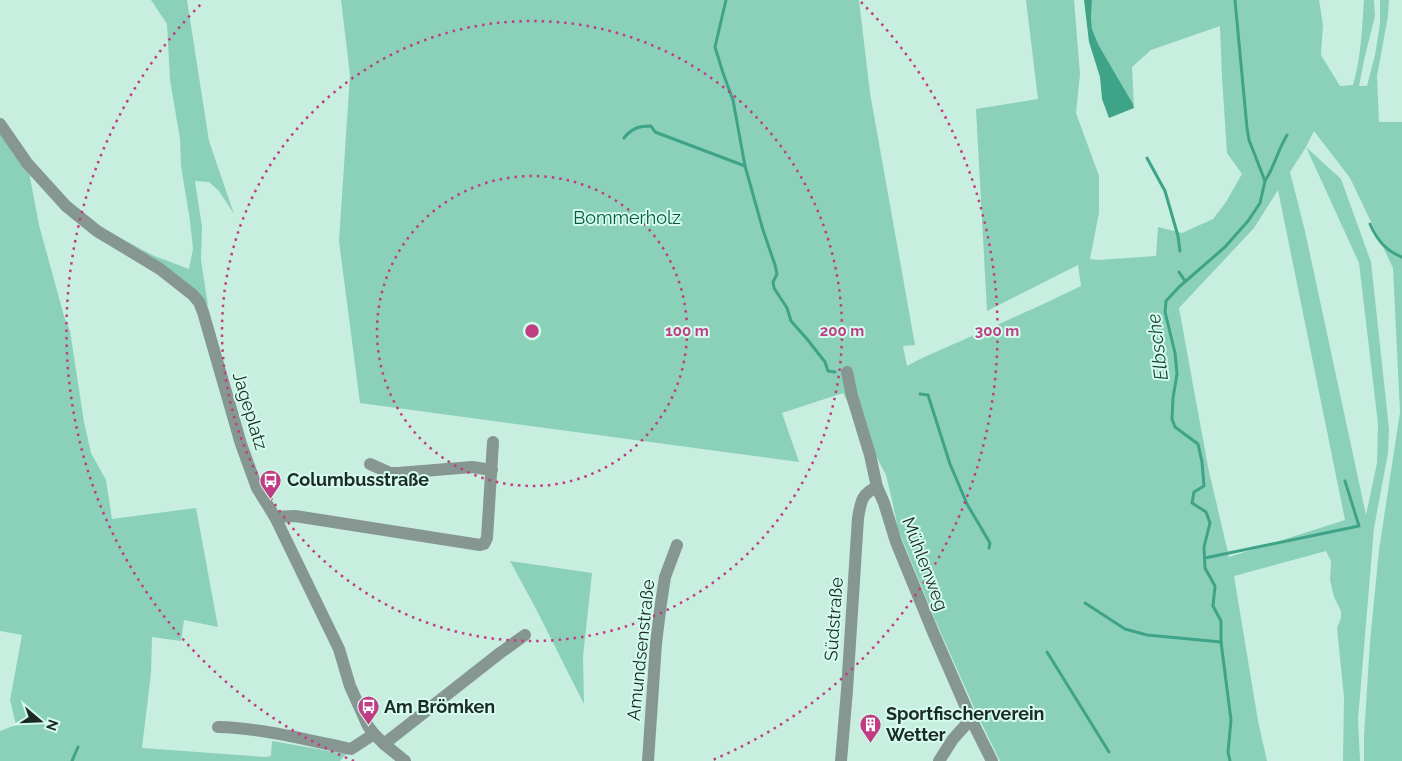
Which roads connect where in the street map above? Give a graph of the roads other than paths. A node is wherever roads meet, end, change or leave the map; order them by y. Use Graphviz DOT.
graph roads {
  1 [pos="0,124"];
  2 [pos="847,372"];
  3 [pos="493,442"];
  4 [pos="370,464"];
  5 [pos="492,470"];
  6 [pos="876,487"];
  7 [pos="275,517"];
  8 [pos="677,545"];
  9 [pos="526,634"];
  10 [pos="971,719"];
  11 [pos="218,727"];
  12 [pos="374,734"];
  13 [pos="384,744"];
  14 [pos="405,761"];
  15 [pos="648,761"];
  16 [pos="841,761"];
  17 [pos="939,761"];
  18 [pos="992,761"];
  1 -- 7 [label="street, Jageplatz"];
  2 -- 6 [label="street, Mühlenweg"];
  3 -- 5 [label="street"];
  4 -- 5 [label="street"];
  5 -- 7 [label="street"];
  6 -- 10 [label="street, Mühlenweg"];
  6 -- 16 [label="street, Südstraße"];
  7 -- 12 [label="street, Jageplatz"];
  8 -- 15 [label="street, Amundsenstraße"];
  9 -- 13 [label="street"];
  10 -- 17 [label="street"];
  10 -- 18 [label="street, Mühlenweg"];
  11 -- 12 [label="street"];
  12 -- 13 [label="street, Jageplatz"];
  13 -- 14 [label="street, Jageplatz"];
}
